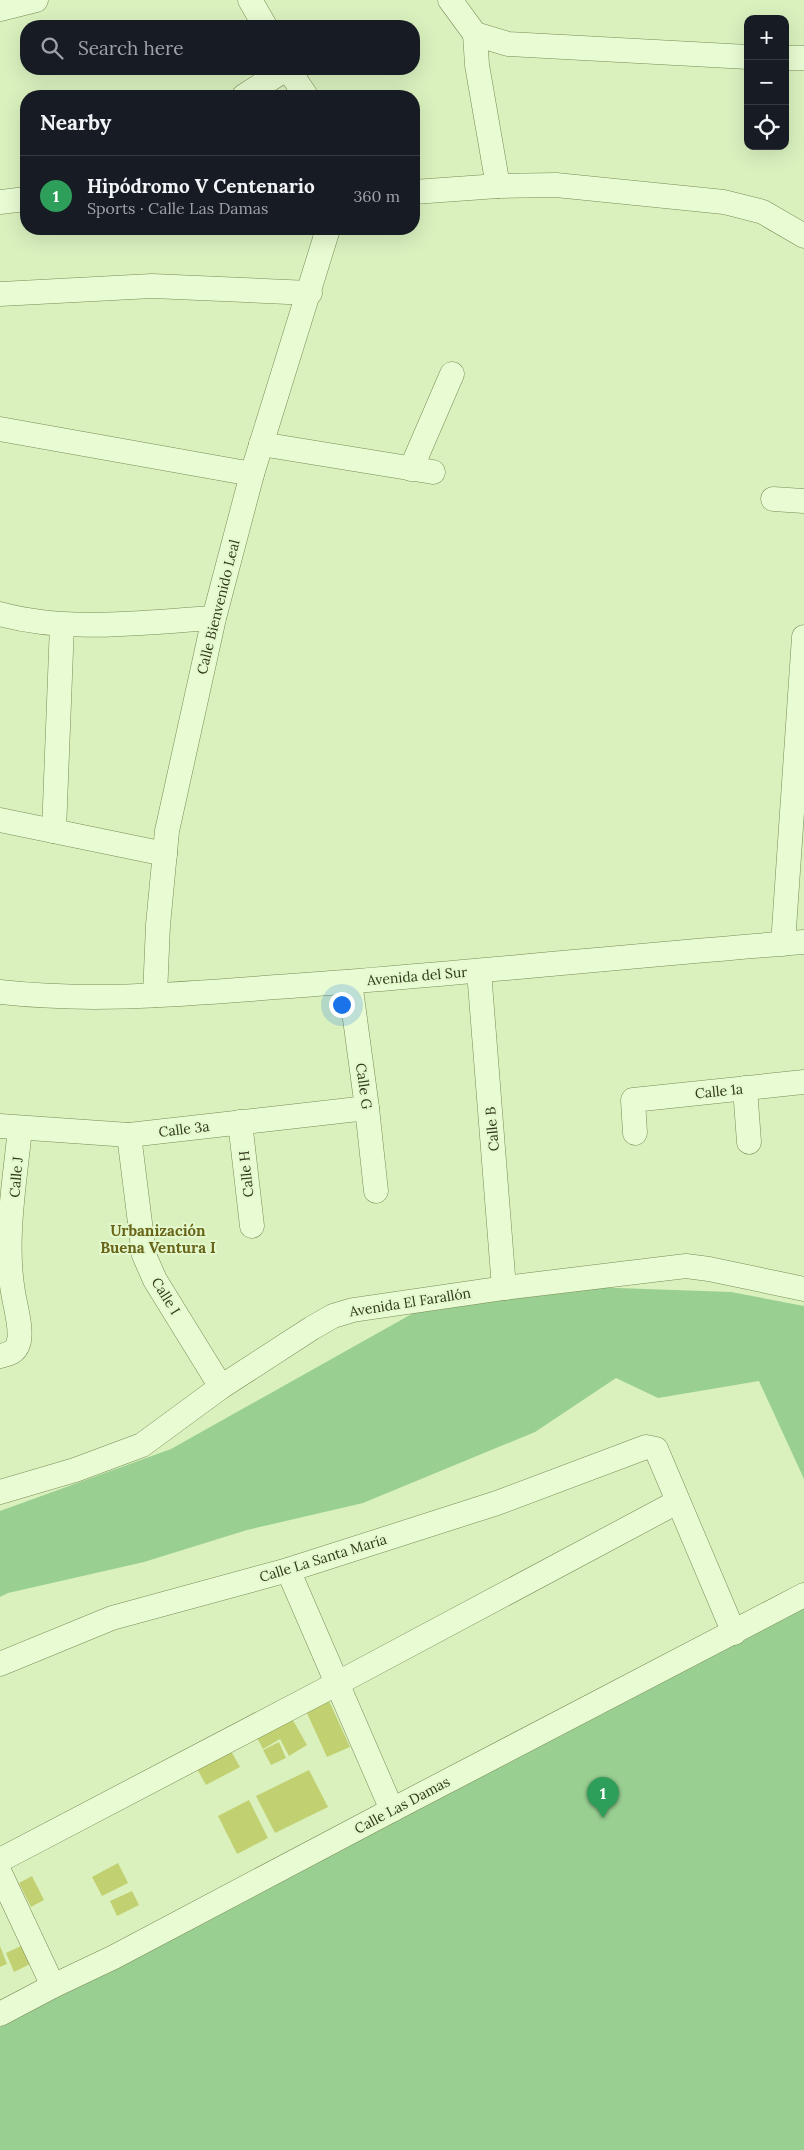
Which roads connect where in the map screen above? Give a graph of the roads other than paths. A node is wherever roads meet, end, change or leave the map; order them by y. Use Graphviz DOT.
graph roads {
  1 [pos="36,0"];
  2 [pos="250,0"];
  3 [pos="450,0"];
  4 [pos="0,9"];
  5 [pos="262,20"];
  6 [pos="475,34"];
  7 [pos="744,56"];
  8 [pos="789,58"];
  9 [pos="804,58"];
  10 [pos="277,75"];
  11 [pos="291,75"];
  12 [pos="254,90"];
  13 [pos="302,90"];
  14 [pos="498,186"];
  15 [pos="420,192"];
  16 [pos="20,200"];
  17 [pos="0,202"];
  18 [pos="326,235"];
  19 [pos="804,236"];
  20 [pos="310,293"];
  21 [pos="0,294"];
  22 [pos="452,374"];
  23 [pos="0,430"];
  24 [pos="261,444"];
  25 [pos="252,474"];
  26 [pos="773,499"];
  27 [pos="804,501"];
  28 [pos="0,614"];
  29 [pos="214,618"];
  30 [pos="62,625"];
  31 [pos="804,637"];
  32 [pos="800,730"];
  33 [pos="0,820"];
  34 [pos="54,830"];
  35 [pos="165,854"];
  36 [pos="793,943"];
  37 [pos="479,971"];
  38 [pos="350,982"];
  39 [pos="0,992"];
  40 [pos="155,995"];
  41 [pos="804,1082"];
  42 [pos="745,1088"];
  43 [pos="367,1108"];
  44 [pos="240,1122"];
  45 [pos="10,1127"];
  46 [pos="635,1133"];
  47 [pos="129,1135"];
  48 [pos="749,1142"];
  49 [pos="376,1191"];
  50 [pos="252,1226"];
  51 [pos="504,1288"];
  52 [pos="804,1288"];
  53 [pos="9,1351"];
  54 [pos="221,1387"];
  55 [pos="0,1492"];
  56 [pos="677,1502"];
  57 [pos="288,1570"];
  58 [pos="804,1595"];
  59 [pos="734,1632"];
  60 [pos="0,1664"];
  61 [pos="338,1683"];
  62 [pos="392,1810"];
  63 [pos="0,1860"];
  64 [pos="0,1872"];
  65 [pos="53,1986"];
  66 [pos="0,2014"];
  1 -- 4 [label="street"];
  2 -- 5 [label="street"];
  3 -- 6 [label="street"];
  6 -- 7 [label="street"];
  6 -- 14 [label="street"];
  8 -- 9 [label="street"];
  10 -- 12 [label="street"];
  11 -- 13 [label="street"];
  14 -- 15 [label="street"];
  14 -- 19 [label="street"];
  16 -- 17 [label="street"];
  18 -- 20 [label="street, Calle Bienvenido Leal"];
  20 -- 21 [label="street"];
  20 -- 24 [label="street, Calle Bienvenido Leal"];
  22 -- 24 [label="street"];
  23 -- 25 [label="street"];
  24 -- 25 [label="street, Calle Bienvenido Leal"];
  25 -- 29 [label="street, Calle Bienvenido Leal"];
  26 -- 27 [label="street"];
  28 -- 30 [label="street"];
  29 -- 30 [label="street"];
  29 -- 35 [label="street, Calle Bienvenido Leal"];
  30 -- 34 [label="street"];
  31 -- 32 [label="street"];
  32 -- 36 [label="street"];
  33 -- 34 [label="street"];
  34 -- 35 [label="street"];
  35 -- 40 [label="street, Calle Bienvenido Leal"];
  36 -- 37 [label="street, Avenida del Sur"];
  37 -- 38 [label="street, Avenida del Sur"];
  37 -- 51 [label="street, Calle B"];
  38 -- 40 [label="street, Avenida del Sur"];
  38 -- 43 [label="street, Calle G"];
  39 -- 40 [label="street, Avenida del Sur"];
  41 -- 42 [label="street, Calle 1a"];
  42 -- 46 [label="street, Calle 1a"];
  42 -- 48 [label="street"];
  43 -- 44 [label="street, Calle 3a"];
  43 -- 49 [label="street, Calle G"];
  44 -- 47 [label="street, Calle 3a"];
  44 -- 50 [label="street, Calle H"];
  45 -- 47 [label="street, Calle 3a"];
  45 -- 53 [label="street, Calle J"];
  47 -- 54 [label="street, Calle I"];
  51 -- 52 [label="street, Avenida El Farallón"];
  51 -- 54 [label="street, Avenida El Farallón"];
  54 -- 55 [label="street, Avenida El Farallón"];
  56 -- 57 [label="street, Calle La Santa María"];
  56 -- 59 [label="street"];
  56 -- 61 [label="street"];
  57 -- 60 [label="street, Calle La Santa María"];
  57 -- 61 [label="street"];
  58 -- 59 [label="street, Calle Las Damas"];
  59 -- 62 [label="street, Calle Las Damas"];
  61 -- 62 [label="street"];
  61 -- 63 [label="street"];
  62 -- 65 [label="street, Calle Las Damas"];
  64 -- 65 [label="street"];
  65 -- 66 [label="street, Calle Las Damas"];
}
